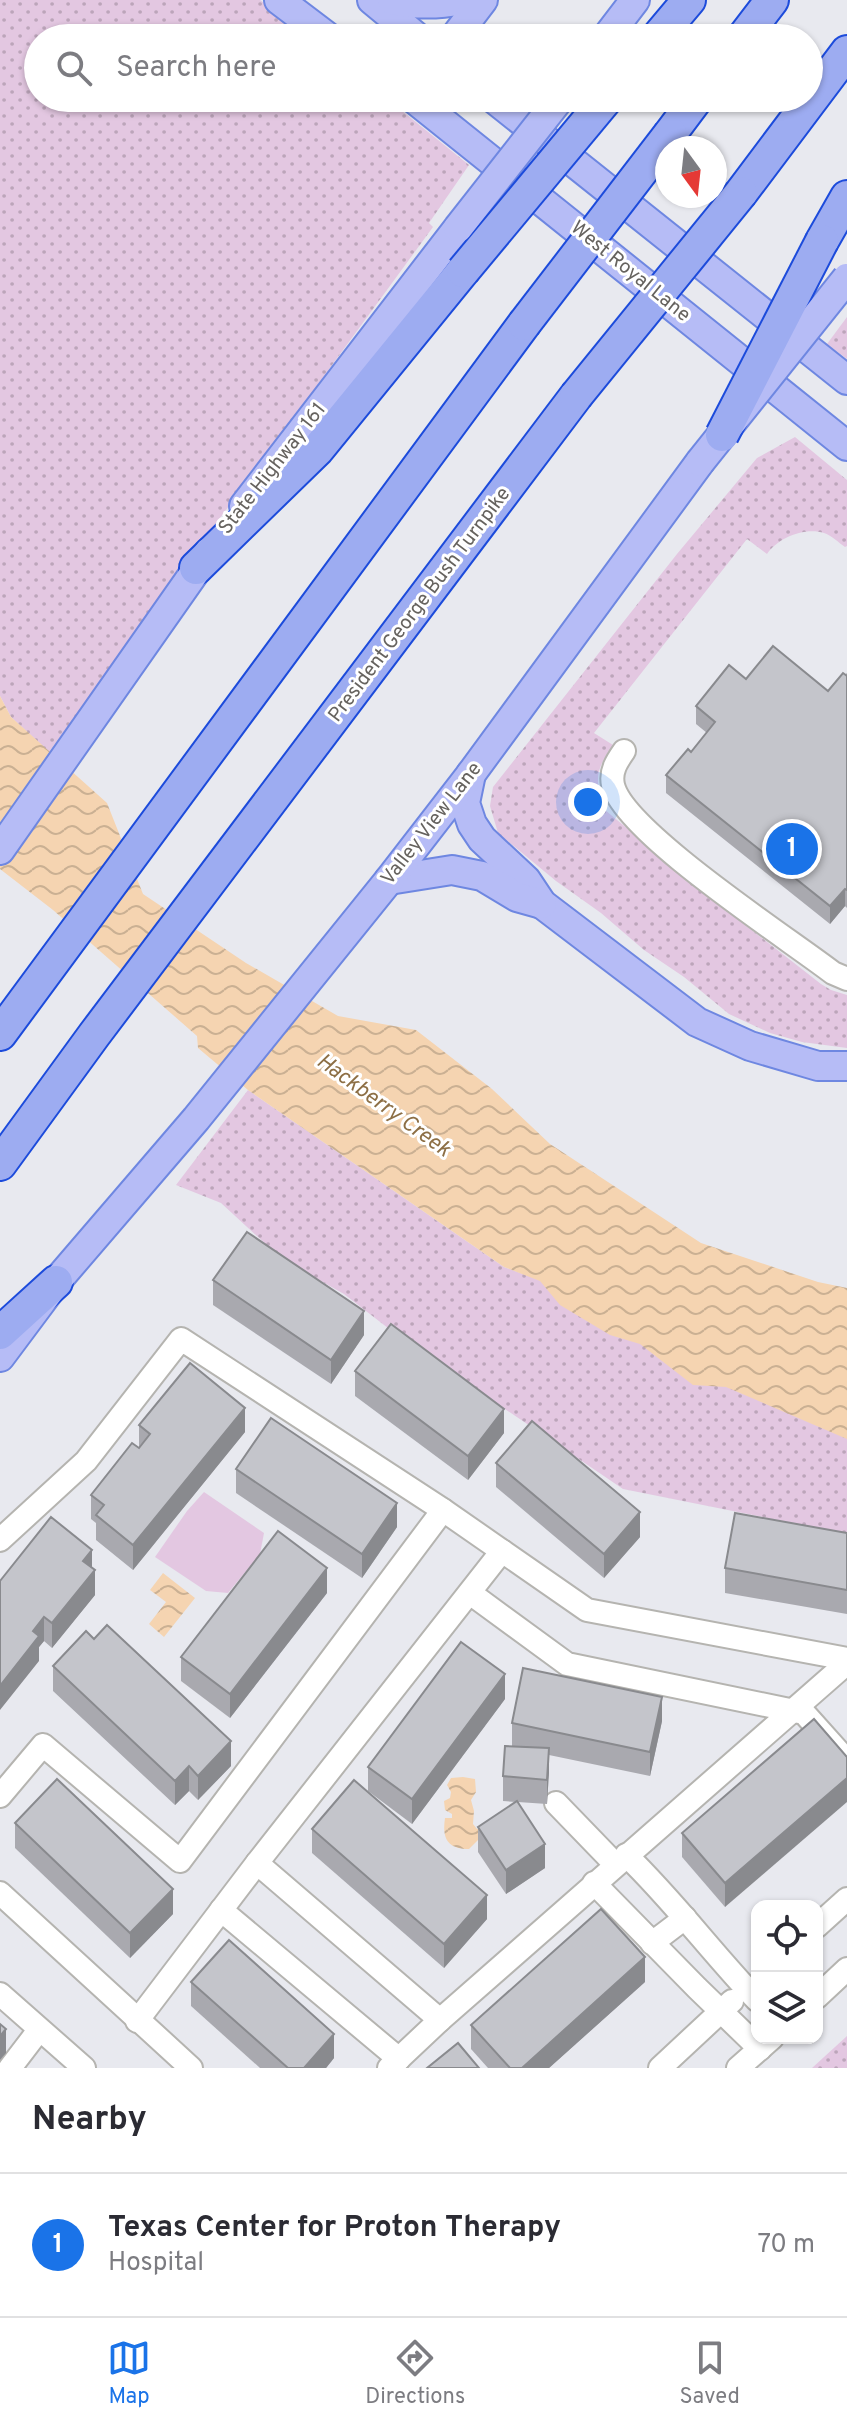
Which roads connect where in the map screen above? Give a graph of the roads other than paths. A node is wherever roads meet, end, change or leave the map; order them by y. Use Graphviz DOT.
graph roads {
  1 [pos="279,0"];
  2 [pos="372,0"];
  3 [pos="392,0"];
  4 [pos="461,0"];
  5 [pos="483,0"];
  6 [pos="635,0"];
  7 [pos="689,0"];
  8 [pos="772,0"];
  9 [pos="311,24"];
  10 [pos="401,24"];
  11 [pos="465,24"];
  12 [pos="617,24"];
  13 [pos="669,24"];
  14 [pos="754,24"];
  15 [pos="847,52"];
  16 [pos="823,84"];
  17 [pos="430,112"];
  18 [pos="511,112"];
  19 [pos="549,112"];
  20 [pos="595,112"];
  21 [pos="686,112"];
  22 [pos="802,112"];
  23 [pos="847,197"];
  24 [pos="847,278"];
  25 [pos="847,380"];
  26 [pos="722,435"];
  27 [pos="847,446"];
  28 [pos="196,568"];
  29 [pos="624,751"];
  30 [pos="471,774"];
  31 [pos="0,850"];
  32 [pos="389,880"];
  33 [pos="542,904"];
  34 [pos="847,979"];
  35 [pos="0,1034"];
  36 [pos="847,1066"];
  37 [pos="0,1164"];
  38 [pos="56,1282"];
  39 [pos="0,1333"];
  40 [pos="0,1357"];
  41 [pos="443,1510"];
  42 [pos="0,1540"];
  43 [pos="502,1551"];
  44 [pos="470,1593"];
  45 [pos="847,1661"];
  46 [pos="794,1709"];
  47 [pos="847,1761"];
  48 [pos="0,1796"];
  49 [pos="556,1803"];
  50 [pos="621,1860"];
  51 [pos="257,1863"];
  52 [pos="594,1883"];
  53 [pos="0,1893"];
  54 [pos="847,1899"];
  55 [pos="221,1910"];
  56 [pos="685,1918"];
  57 [pos="823,1921"];
  58 [pos="652,1943"];
  59 [pos="847,1969"];
  60 [pos="751,1988"];
  61 [pos="751,1991"];
  62 [pos="823,1991"];
  63 [pos="0,1994"];
  64 [pos="722,2010"];
  65 [pos="440,2020"];
  66 [pos="137,2021"];
  67 [pos="39,2030"];
  68 [pos="751,2032"];
  69 [pos="765,2044"];
  70 [pos="394,2064"];
  71 [pos="10,2068"];
  72 [pos="83,2068"];
  73 [pos="191,2068"];
  74 [pos="660,2068"];
  75 [pos="738,2068"];
  1 -- 9 [label="main road"];
  2 -- 10 [label="main road"];
  3 -- 4 [label="main road"];
  5 -- 11 [label="main road"];
  6 -- 12 [label="main road"];
  7 -- 13 [label="highway"];
  8 -- 14 [label="highway"];
  15 -- 16 [label="highway, President George Bush Turnpike, bridge"];
  17 -- 27 [label="main road, West Royal Lane"];
  18 -- 25 [label="main road"];
  19 -- 28 [label="main road, State Highway 161, bridge"];
  20 -- 28 [label="highway, bridge"];
  21 -- 35 [label="highway, bridge"];
  22 -- 37 [label="highway, President George Bush Turnpike, bridge"];
  23 -- 26 [label="highway, bridge"];
  24 -- 26 [label="main road, Valley View Lane, bridge"];
  26 -- 30 [label="main road, Valley View Lane, bridge"];
  28 -- 31 [label="main road, State Highway 161"];
  29 -- 34 [label="street"];
  30 -- 32 [label="main road, Valley View Lane"];
  30 -- 33 [label="main road"];
  32 -- 33 [label="main road"];
  32 -- 38 [label="main road, Valley View Lane"];
  33 -- 36 [label="main road"];
  38 -- 39 [label="highway"];
  38 -- 40 [label="main road, Valley View Lane"];
  41 -- 42 [label="street"];
  41 -- 43 [label="street"];
  41 -- 48 [label="street"];
  43 -- 44 [label="street"];
  43 -- 45 [label="street"];
  44 -- 46 [label="street"];
  44 -- 51 [label="street"];
  45 -- 46 [label="street"];
  46 -- 47 [label="street"];
  46 -- 50 [label="street"];
  49 -- 50 [label="street"];
  50 -- 52 [label="street"];
  50 -- 56 [label="street"];
  51 -- 55 [label="street"];
  51 -- 65 [label="street"];
  52 -- 58 [label="street"];
  52 -- 65 [label="street"];
  53 -- 66 [label="street"];
  54 -- 57 [label="street"];
  55 -- 66 [label="street"];
  55 -- 70 [label="street"];
  56 -- 58 [label="street"];
  56 -- 60 [label="street"];
  58 -- 64 [label="street"];
  59 -- 62 [label="street"];
  61 -- 64 [label="street"];
  63 -- 67 [label="street"];
  64 -- 68 [label="street"];
  64 -- 74 [label="street"];
  65 -- 70 [label="street"];
  66 -- 73 [label="street"];
  67 -- 71 [label="street"];
  67 -- 72 [label="street"];
  69 -- 75 [label="street"];
}
